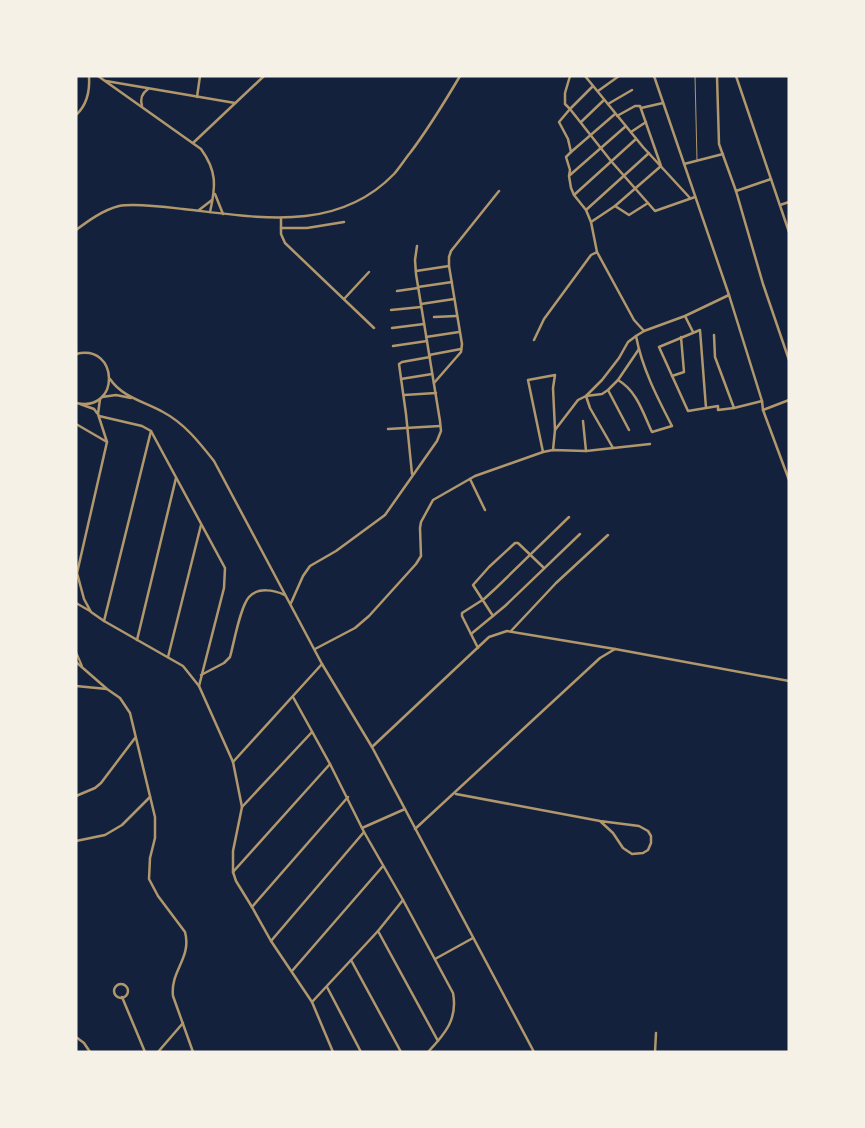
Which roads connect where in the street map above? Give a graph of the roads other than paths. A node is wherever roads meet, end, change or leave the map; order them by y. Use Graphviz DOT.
graph roads {
  1 [pos="88,76"];
  2 [pos="98,76"];
  3 [pos="200,76"];
  4 [pos="264,76"];
  5 [pos="460,76"];
  6 [pos="570,76"];
  7 [pos="586,76"];
  8 [pos="619,76"];
  9 [pos="654,76"];
  10 [pos="695,76"];
  11 [pos="717,76"];
  12 [pos="736,76"];
  13 [pos="105,81"];
  14 [pos="593,86"];
  15 [pos="149,89"];
  16 [pos="632,90"];
  17 [pos="598,92"];
  18 [pos="197,97"];
  19 [pos="604,100"];
  20 [pos="235,103"];
  21 [pos="663,103"];
  22 [pos="608,104"];
  23 [pos="640,107"];
  24 [pos="142,108"];
  25 [pos="570,109"];
  26 [pos="76,115"];
  27 [pos="616,115"];
  28 [pos="581,122"];
  29 [pos="646,122"];
  30 [pos="626,126"];
  31 [pos="631,133"];
  32 [pos="592,136"];
  33 [pos="636,139"];
  34 [pos="193,143"];
  35 [pos="602,147"];
  36 [pos="571,152"];
  37 [pos="648,153"];
  38 [pos="723,154"];
  39 [pos="697,160"];
  40 [pos="611,161"];
  41 [pos="684,164"];
  42 [pos="661,166"];
  43 [pos="624,175"];
  44 [pos="569,176"];
  45 [pos="772,179"];
  46 [pos="635,188"];
  47 [pos="736,191"];
  48 [pos="215,192"];
  49 [pos="499,192"];
  50 [pos="574,195"];
  51 [pos="695,197"];
  52 [pos="690,198"];
  53 [pos="214,199"];
  54 [pos="789,202"];
  55 [pos="648,203"];
  56 [pos="780,205"];
  57 [pos="615,206"];
  58 [pos="586,210"];
  59 [pos="199,211"];
  60 [pos="210,212"];
  61 [pos="223,214"];
  62 [pos="281,219"];
  63 [pos="344,222"];
  64 [pos="591,222"];
  65 [pos="281,228"];
  66 [pos="76,230"];
  67 [pos="789,232"];
  68 [pos="417,246"];
  69 [pos="597,252"];
  70 [pos="449,266"];
  71 [pos="416,271"];
  72 [pos="369,272"];
  73 [pos="452,282"];
  74 [pos="418,287"];
  75 [pos="396,291"];
  76 [pos="728,295"];
  77 [pos="344,299"];
  78 [pos="454,299"];
  79 [pos="421,305"];
  80 [pos="391,310"];
  81 [pos="456,316"];
  82 [pos="685,316"];
  83 [pos="434,317"];
  84 [pos="424,324"];
  85 [pos="374,328"];
  86 [pos="392,328"];
  87 [pos="644,331"];
  88 [pos="459,332"];
  89 [pos="693,332"];
  90 [pos="714,335"];
  91 [pos="636,336"];
  92 [pos="681,337"];
  93 [pos="427,339"];
  94 [pos="534,340"];
  95 [pos="393,346"];
  96 [pos="461,349"];
  97 [pos="639,349"];
  98 [pos="77,354"];
  99 [pos="430,356"];
  100 [pos="789,360"];
  101 [pos="433,374"];
  102 [pos="672,376"];
  103 [pos="110,379"];
  104 [pos="402,379"];
  105 [pos="618,380"];
  106 [pos="434,383"];
  107 [pos="608,390"];
  108 [pos="436,393"];
  109 [pos="404,395"];
  110 [pos="586,396"];
  111 [pos="100,398"];
  112 [pos="135,399"];
  113 [pos="789,400"];
  114 [pos="762,401"];
  115 [pos="78,403"];
  116 [pos="706,408"];
  117 [pos="734,408"];
  118 [pos="763,410"];
  119 [pos="99,415"];
  120 [pos="582,421"];
  121 [pos="76,424"];
  122 [pos="440,426"];
  123 [pos="388,429"];
  124 [pos="408,429"];
  125 [pos="555,430"];
  126 [pos="628,430"];
  127 [pos="151,431"];
  128 [pos="107,442"];
  129 [pos="650,444"];
  130 [pos="613,448"];
  131 [pos="553,450"];
  132 [pos="586,451"];
  133 [pos="543,452"];
  134 [pos="412,475"];
  135 [pos="176,478"];
  136 [pos="470,479"];
  137 [pos="789,480"];
  138 [pos="485,510"];
  139 [pos="569,517"];
  140 [pos="202,524"];
  141 [pos="580,534"];
  142 [pos="608,535"];
  143 [pos="530,554"];
  144 [pos="544,568"];
  145 [pos="286,596"];
  146 [pos="484,599"];
  147 [pos="76,603"];
  148 [pos="291,603"];
  149 [pos="91,612"];
  150 [pos="494,616"];
  151 [pos="104,621"];
  152 [pos="511,632"];
  153 [pos="471,634"];
  154 [pos="137,640"];
  155 [pos="478,648"];
  156 [pos="315,649"];
  157 [pos="615,649"];
  158 [pos="76,652"];
  159 [pos="168,657"];
  160 [pos="76,662"];
  161 [pos="322,664"];
  162 [pos="83,668"];
  163 [pos="200,675"];
  164 [pos="789,681"];
  165 [pos="76,686"];
  166 [pos="199,686"];
  167 [pos="107,689"];
  168 [pos="293,697"];
  169 [pos="312,732"];
  170 [pos="135,738"];
  171 [pos="372,747"];
  172 [pos="233,762"];
  173 [pos="330,764"];
  174 [pos="455,794"];
  175 [pos="76,796"];
  176 [pos="150,797"];
  177 [pos="348,797"];
  178 [pos="242,807"];
  179 [pos="405,809"];
  180 [pos="600,821"];
  181 [pos="362,828"];
  182 [pos="415,829"];
  183 [pos="364,832"];
  184 [pos="76,841"];
  185 [pos="383,866"];
  186 [pos="233,872"];
  187 [pos="403,900"];
  188 [pos="252,907"];
  189 [pos="378,931"];
  190 [pos="474,938"];
  191 [pos="271,942"];
  192 [pos="435,959"];
  193 [pos="350,960"];
  194 [pos="292,971"];
  195 [pos="326,986"];
  196 [pos="122,997"];
  197 [pos="312,1002"];
  198 [pos="183,1023"];
  199 [pos="656,1033"];
  200 [pos="76,1037"];
  201 [pos="438,1041"];
  202 [pos="198,1046"];
  203 [pos="193,1050"];
  204 [pos="90,1052"];
  205 [pos="145,1052"];
  206 [pos="158,1052"];
  207 [pos="333,1052"];
  208 [pos="361,1052"];
  209 [pos="401,1052"];
  210 [pos="428,1052"];
  211 [pos="534,1052"];
  212 [pos="655,1052"];
  1 -- 26 [label="street"];
  2 -- 13 [label="street"];
  3 -- 18 [label="street"];
  4 -- 20 [label="street"];
  5 -- 62 [label="street"];
  6 -- 25 [label="street"];
  7 -- 14 [label="street"];
  8 -- 17 [label="street"];
  9 -- 21 [label="street"];
  10 -- 39 [label="lane"];
  11 -- 38 [label="street"];
  12 -- 45 [label="street"];
  13 -- 15 [label="street"];
  13 -- 24 [label="street"];
  14 -- 17 [label="street"];
  14 -- 25 [label="street"];
  15 -- 18 [label="street"];
  15 -- 24 [label="street"];
  16 -- 22 [label="street"];
  17 -- 19 [label="street"];
  18 -- 20 [label="street"];
  19 -- 22 [label="street"];
  19 -- 28 [label="street"];
  20 -- 34 [label="street"];
  21 -- 23 [label="street"];
  21 -- 41 [label="street"];
  22 -- 27 [label="street"];
  23 -- 27 [label="street"];
  23 -- 29 [label="street"];
  24 -- 34 [label="street"];
  25 -- 28 [label="street"];
  25 -- 36 [label="street"];
  27 -- 30 [label="street"];
  27 -- 32 [label="street"];
  28 -- 32 [label="street"];
  29 -- 31 [label="street"];
  29 -- 42 [label="street"];
  30 -- 31 [label="street"];
  30 -- 35 [label="street"];
  31 -- 33 [label="street"];
  32 -- 35 [label="street"];
  32 -- 36 [label="street"];
  33 -- 37 [label="street"];
  33 -- 40 [label="street"];
  34 -- 48 [label="street"];
  35 -- 40 [label="street"];
  35 -- 44 [label="street"];
  36 -- 44 [label="street"];
  37 -- 42 [label="street"];
  37 -- 43 [label="street"];
  38 -- 39 [label="street"];
  38 -- 47 [label="street"];
  39 -- 41 [label="street"];
  40 -- 43 [label="street"];
  40 -- 50 [label="street"];
  41 -- 51 [label="street"];
  42 -- 46 [label="street"];
  42 -- 52 [label="street"];
  43 -- 46 [label="street"];
  43 -- 58 [label="street"];
  44 -- 50 [label="street"];
  45 -- 47 [label="street"];
  45 -- 56 [label="street"];
  46 -- 55 [label="street"];
  46 -- 57 [label="street"];
  47 -- 100 [label="street"];
  48 -- 53 [label="street"];
  48 -- 61 [label="street"];
  49 -- 70 [label="street"];
  50 -- 58 [label="street"];
  51 -- 52 [label="street"];
  51 -- 76 [label="street"];
  52 -- 55 [label="street"];
  53 -- 59 [label="street"];
  53 -- 60 [label="street"];
  54 -- 56 [label="street"];
  55 -- 57 [label="street"];
  56 -- 67 [label="street"];
  57 -- 64 [label="street"];
  58 -- 64 [label="street"];
  59 -- 60 [label="street"];
  59 -- 66 [label="street"];
  60 -- 61 [label="street"];
  61 -- 62 [label="street"];
  62 -- 65 [label="street"];
  63 -- 65 [label="street"];
  64 -- 69 [label="street"];
  65 -- 77 [label="street"];
  68 -- 71 [label="street"];
  69 -- 87 [label="street"];
  69 -- 94 [label="street"];
  70 -- 71 [label="street"];
  70 -- 73 [label="street"];
  71 -- 74 [label="street"];
  72 -- 77 [label="street"];
  73 -- 74 [label="street"];
  73 -- 78 [label="street"];
  74 -- 75 [label="street"];
  74 -- 79 [label="street"];
  76 -- 82 [label="street"];
  76 -- 114 [label="street"];
  77 -- 85 [label="street"];
  78 -- 79 [label="street"];
  78 -- 81 [label="street"];
  79 -- 80 [label="street"];
  79 -- 84 [label="street"];
  81 -- 83 [label="street"];
  81 -- 88 [label="street"];
  82 -- 87 [label="street"];
  82 -- 89 [label="street"];
  84 -- 86 [label="street"];
  84 -- 93 [label="street"];
  87 -- 91 [label="street"];
  88 -- 93 [label="street"];
  88 -- 96 [label="street"];
  89 -- 92 [label="street"];
  89 -- 116 [label="street"];
  90 -- 117 [label="street"];
  91 -- 97 [label="street"];
  91 -- 110 [label="street"];
  92 -- 102 [label="street"];
  92 -- 102 [label="street"];
  93 -- 95 [label="street"];
  93 -- 99 [label="street"];
  96 -- 99 [label="street"];
  96 -- 106 [label="street"];
  97 -- 105 [label="street"];
  97 -- 105 [label="street"];
  98 -- 103 [label="street"];
  99 -- 101 [label="street"];
  99 -- 104 [label="street"];
  101 -- 104 [label="street"];
  101 -- 106 [label="street"];
  102 -- 116 [label="street"];
  103 -- 111 [label="street"];
  103 -- 112 [label="street"];
  104 -- 109 [label="street"];
  105 -- 107 [label="street"];
  106 -- 108 [label="street"];
  107 -- 110 [label="street"];
  107 -- 126 [label="street"];
  108 -- 109 [label="street"];
  108 -- 122 [label="street"];
  109 -- 124 [label="street"];
  110 -- 125 [label="street"];
  110 -- 130 [label="street"];
  111 -- 112 [label="street"];
  111 -- 115 [label="street"];
  111 -- 119 [label="street"];
  112 -- 145 [label="street"];
  113 -- 118 [label="street"];
  114 -- 117 [label="street"];
  114 -- 118 [label="street"];
  115 -- 119 [label="street"];
  116 -- 117 [label="street"];
  118 -- 137 [label="street"];
  119 -- 127 [label="street"];
  119 -- 128 [label="street"];
  120 -- 132 [label="street"];
  121 -- 128 [label="street"];
  122 -- 124 [label="street"];
  122 -- 134 [label="street"];
  123 -- 124 [label="street"];
  124 -- 134 [label="street"];
  125 -- 131 [label="street"];
  125 -- 133 [label="street"];
  127 -- 135 [label="street"];
  127 -- 151 [label="street"];
  128 -- 149 [label="street"];
  129 -- 130 [label="street"];
  130 -- 132 [label="street"];
  131 -- 132 [label="street"];
  131 -- 133 [label="street"];
  133 -- 136 [label="street"];
  134 -- 148 [label="street"];
  135 -- 140 [label="street"];
  135 -- 154 [label="street"];
  136 -- 138 [label="street"];
  136 -- 156 [label="street"];
  139 -- 143 [label="street"];
  140 -- 159 [label="street"];
  140 -- 163 [label="street"];
  141 -- 144 [label="street"];
  142 -- 152 [label="street"];
  143 -- 144 [label="street"];
  143 -- 146 [label="street"];
  143 -- 146 [label="street"];
  144 -- 150 [label="street"];
  145 -- 148 [label="street"];
  145 -- 163 [label="street"];
  146 -- 150 [label="street"];
  146 -- 153 [label="street"];
  147 -- 149 [label="street"];
  148 -- 156 [label="street"];
  149 -- 151 [label="street"];
  150 -- 153 [label="street"];
  151 -- 154 [label="street"];
  152 -- 155 [label="street"];
  152 -- 157 [label="street"];
  153 -- 155 [label="street"];
  154 -- 159 [label="street"];
  155 -- 171 [label="street"];
  156 -- 161 [label="street"];
  157 -- 164 [label="street"];
  157 -- 174 [label="street"];
  158 -- 162 [label="street"];
  159 -- 166 [label="street"];
  160 -- 162 [label="street"];
  161 -- 168 [label="street"];
  161 -- 171 [label="street"];
  162 -- 167 [label="street"];
  163 -- 166 [label="street"];
  165 -- 167 [label="street"];
  166 -- 172 [label="street"];
  167 -- 170 [label="street"];
  168 -- 169 [label="street"];
  168 -- 172 [label="street"];
  169 -- 173 [label="street"];
  169 -- 178 [label="street"];
  170 -- 175 [label="street"];
  170 -- 176 [label="street"];
  171 -- 179 [label="street"];
  172 -- 178 [label="street"];
  173 -- 177 [label="street"];
  173 -- 186 [label="street"];
  174 -- 180 [label="street"];
  174 -- 182 [label="street"];
  176 -- 184 [label="street"];
  176 -- 198 [label="street"];
  177 -- 181 [label="street"];
  177 -- 188 [label="street"];
  178 -- 186 [label="street"];
  179 -- 181 [label="street"];
  179 -- 182 [label="street"];
  180 -- 180 [label="street"];
  181 -- 183 [label="street"];
  182 -- 190 [label="street"];
  183 -- 185 [label="street"];
  183 -- 191 [label="street"];
  185 -- 187 [label="street"];
  185 -- 194 [label="street"];
  186 -- 188 [label="street"];
  187 -- 189 [label="street"];
  187 -- 192 [label="street"];
  188 -- 191 [label="street"];
  189 -- 193 [label="street"];
  189 -- 201 [label="street"];
  190 -- 192 [label="street"];
  190 -- 211 [label="street"];
  191 -- 194 [label="street"];
  192 -- 201 [label="street"];
  193 -- 195 [label="street"];
  193 -- 209 [label="street"];
  194 -- 197 [label="street"];
  195 -- 197 [label="street"];
  195 -- 208 [label="street"];
  196 -- 196 [label="street"];
  196 -- 205 [label="street"];
  197 -- 207 [label="street"];
  198 -- 203 [label="street"];
  198 -- 206 [label="street"];
  199 -- 212 [label="street"];
  200 -- 204 [label="street"];
  201 -- 210 [label="street"];
  202 -- 203 [label="street"];
}
